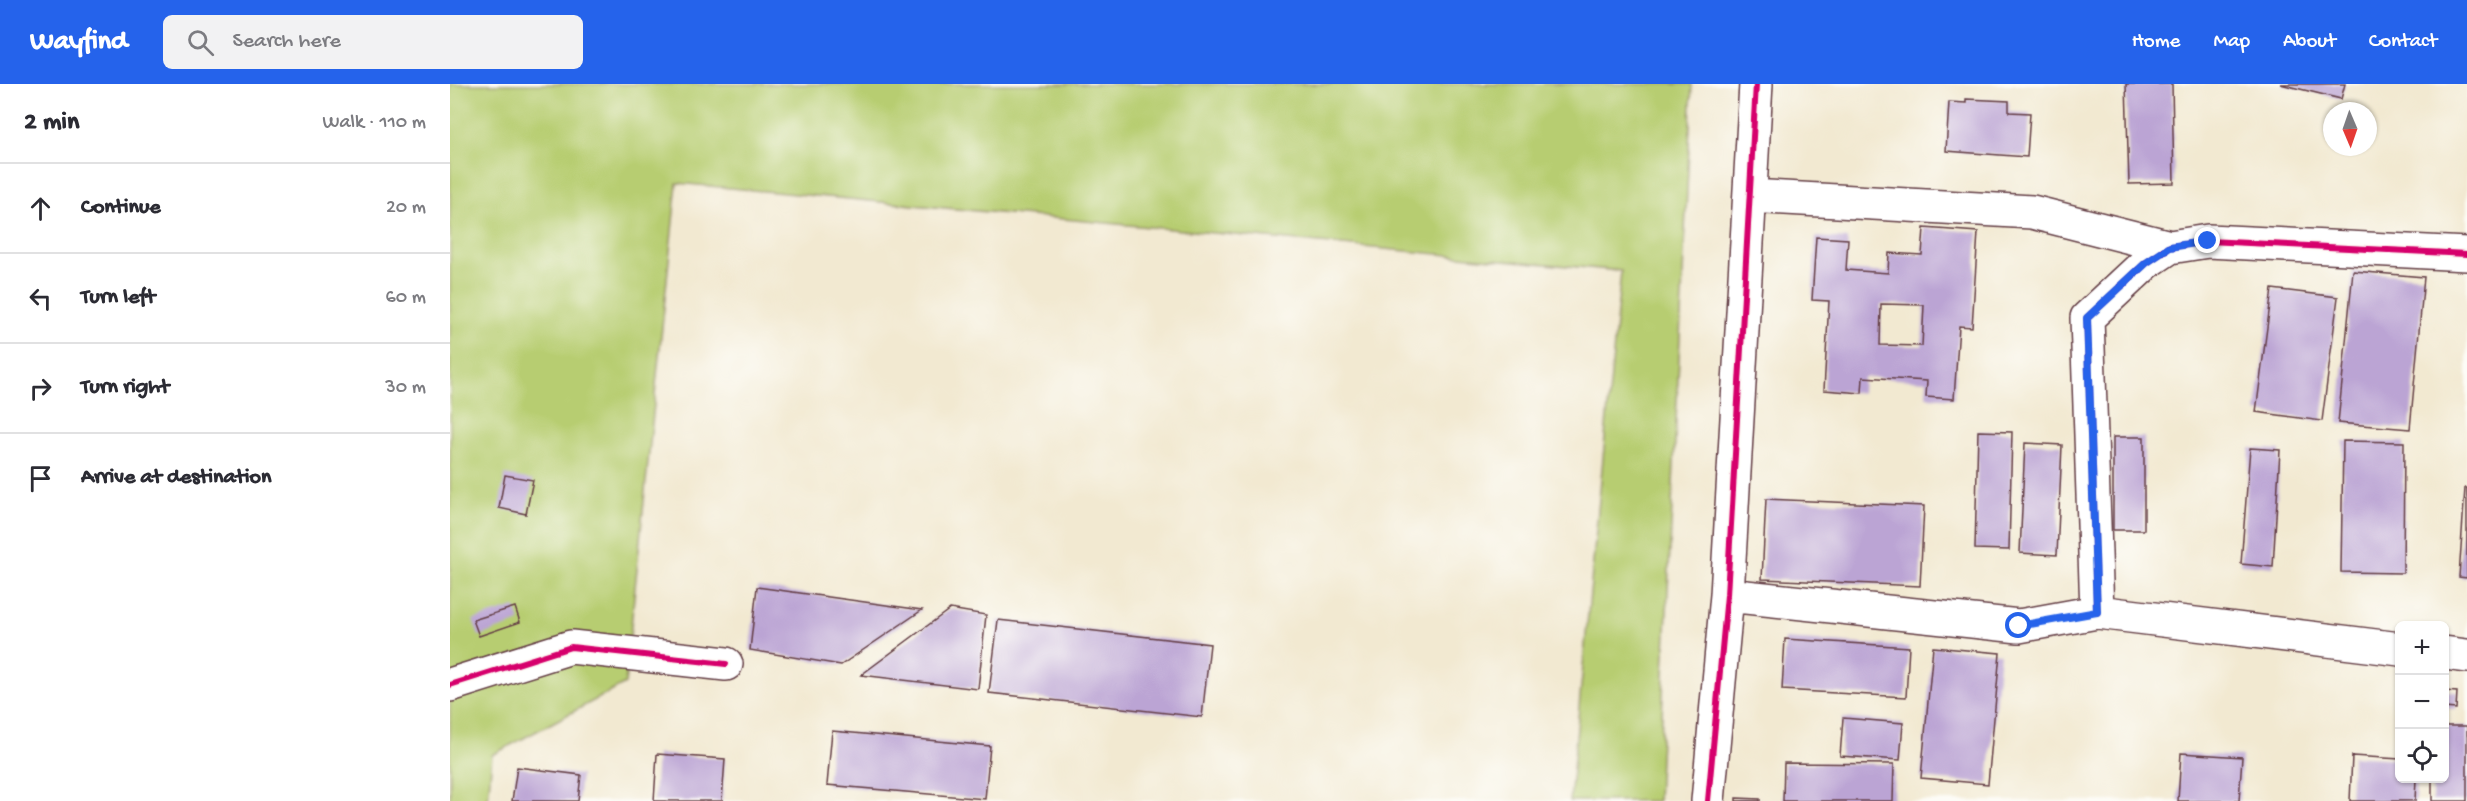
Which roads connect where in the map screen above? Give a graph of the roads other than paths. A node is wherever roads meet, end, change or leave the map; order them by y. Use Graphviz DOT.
graph roads {
  1 [pos="1756,84"];
  2 [pos="1750,196"];
  3 [pos="2170,247"];
  4 [pos="2467,254"];
  5 [pos="1727,595"];
  6 [pos="2097,612"];
  7 [pos="2395,648"];
  8 [pos="2449,654"];
  9 [pos="2467,656"];
  10 [pos="726,664"];
  11 [pos="450,685"];
  12 [pos="1708,801"];
  1 -- 2 [label="street"];
  2 -- 3 [label="street"];
  2 -- 5 [label="street"];
  3 -- 4 [label="street"];
  3 -- 6 [label="street"];
  5 -- 6 [label="street"];
  5 -- 12 [label="street"];
  6 -- 7 [label="street"];
  8 -- 9 [label="street"];
  10 -- 11 [label="street"];
}
